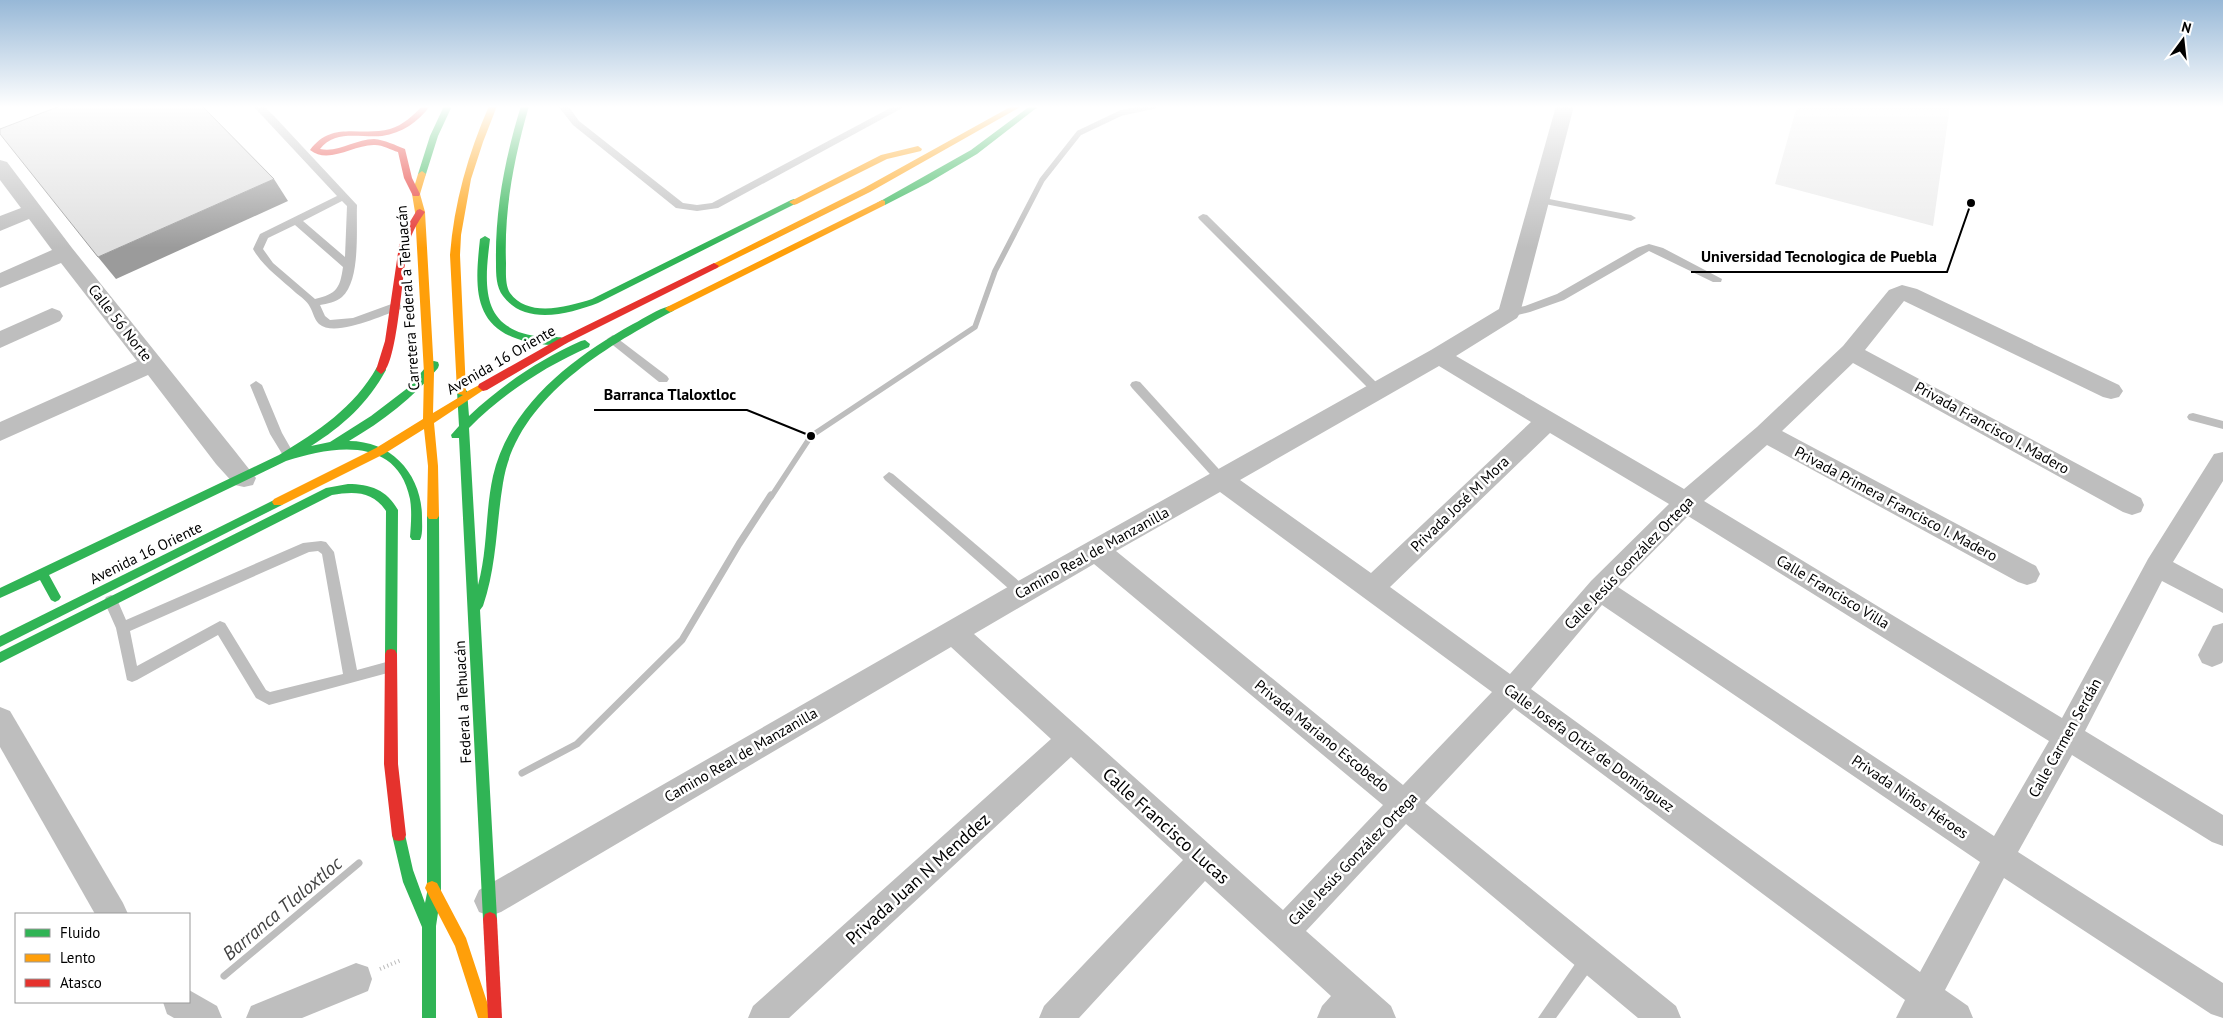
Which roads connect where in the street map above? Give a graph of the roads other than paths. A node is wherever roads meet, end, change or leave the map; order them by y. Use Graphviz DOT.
graph roads {
  1 [pos="302,154"];
  2 [pos="403,154"];
  3 [pos="429,154"];
  4 [pos="474,154"];
  5 [pos="511,154"];
  6 [pos="614,154"];
  7 [pos="812,154"];
  8 [pos="901,154"];
  9 [pos="910,154"];
  10 [pos="918,154"];
  11 [pos="932,154"];
  12 [pos="971,154"];
  13 [pos="1552,154"];
  14 [pos="1,170"];
  15 [pos="902,170"];
  16 [pos="416,194"];
  17 [pos="343,197"];
  18 [pos="1540,200"];
  19 [pos="33,210"];
  20 [pos="420,212"];
  21 [pos="1203,216"];
  22 [pos="1631,218"];
  23 [pos="295,220"];
  24 [pos="0,224"];
  25 [pos="486,224"];
  26 [pos="64,252"];
  27 [pos="350,267"];
  28 [pos="1717,279"];
  29 [pos="0,281"];
  30 [pos="313,303"];
  31 [pos="397,306"];
  32 [pos="1509,313"];
  33 [pos="588,315"];
  34 [pos="52,316"];
  35 [pos="459,322"];
  36 [pos="562,328"];
  37 [pos="613,339"];
  38 [pos="0,340"];
  39 [pos="535,341"];
  40 [pos="563,342"];
  41 [pos="519,350"];
  42 [pos="1852,352"];
  43 [pos="1439,356"];
  44 [pos="152,364"];
  45 [pos="429,373"];
  46 [pos="663,379"];
  47 [pos="256,385"];
  48 [pos="1136,385"];
  49 [pos="1378,391"];
  50 [pos="2111,392"];
  51 [pos="462,399"];
  52 [pos="433,401"];
  53 [pos="412,414"];
  54 [pos="2193,417"];
  55 [pos="428,420"];
  56 [pos="1548,420"];
  57 [pos="464,426"];
  58 [pos="2223,426"];
  59 [pos="0,432"];
  60 [pos="1765,433"];
  61 [pos="379,435"];
  62 [pos="336,444"];
  63 [pos="363,445"];
  64 [pos="380,451"];
  65 [pos="288,454"];
  66 [pos="339,457"];
  67 [pos="276,460"];
  68 [pos="2223,461"];
  69 [pos="433,466"];
  70 [pos="284,471"];
  71 [pos="889,477"];
  72 [pos="1222,480"];
  73 [pos="244,486"];
  74 [pos="1686,502"];
  75 [pos="2132,504"];
  76 [pos="1096,550"];
  77 [pos="416,552"];
  78 [pos="2158,566"];
  79 [pos="42,573"];
  80 [pos="2027,574"];
  81 [pos="1372,588"];
  82 [pos="1600,589"];
  83 [pos="1022,592"];
  84 [pos="0,593"];
  85 [pos="55,597"];
  86 [pos="112,602"];
  87 [pos="2223,602"];
  88 [pos="474,614"];
  89 [pos="123,628"];
  90 [pos="953,632"];
  91 [pos="0,642"];
  92 [pos="0,658"];
  93 [pos="390,667"];
  94 [pos="351,678"];
  95 [pos="1512,691"];
  96 [pos="0,720"];
  97 [pos="2068,736"];
  98 [pos="1070,740"];
  99 [pos="1405,804"];
  100 [pos="2223,832"];
  101 [pos="422,834"];
  102 [pos="1999,857"];
  103 [pos="1204,860"];
  104 [pos="434,893"];
  105 [pos="490,901"];
  106 [pos="111,913"];
  107 [pos="429,926"];
  108 [pos="1283,932"];
  109 [pos="1590,957"];
  110 [pos="356,979"];
  111 [pos="2223,1002"];
  112 [pos="180,1003"];
  113 [pos="1343,1006"];
  114 [pos="1920,1007"];
  115 [pos="205,1018"];
  116 [pos="263,1018"];
  117 [pos="429,1018"];
  118 [pos="485,1018"];
  119 [pos="495,1018"];
  120 [pos="765,1018"];
  121 [pos="1056,1018"];
  122 [pos="1379,1018"];
  123 [pos="1546,1018"];
  124 [pos="1664,1018"];
  125 [pos="1956,1018"];
  1 -- 17 [label="lane"];
  2 -- 16 [label="main road"];
  3 -- 16 [label="main road, Carretera Federal a Tehuacán"];
  4 -- 35 [label="main road"];
  5 -- 8 [label="main road"];
  6 -- 7 [label="lane"];
  9 -- 33 [label="main road"];
  10 -- 15 [label="main road"];
  11 -- 15 [label="main road, Avenida 16 Oriente"];
  12 -- 37 [label="main road"];
  13 -- 18 [label="street"];
  14 -- 19 [label="street, Calle 56 Norte"];
  15 -- 40 [label="main road, Avenida 16 Oriente"];
  15 -- 57 [label="main road"];
  16 -- 20 [label="main road, Carretera Federal a Tehuacán"];
  17 -- 23 [label="lane"];
  17 -- 27 [label="lane"];
  18 -- 22 [label="lane"];
  18 -- 32 [label="street"];
  19 -- 24 [label="street"];
  19 -- 26 [label="street, Calle 56 Norte"];
  20 -- 31 [label="main road"];
  20 -- 45 [label="main road, Carretera Federal a Tehuacán"];
  21 -- 49 [label="lane"];
  23 -- 27 [label="lane"];
  23 -- 30 [label="lane"];
  25 -- 39 [label="main road"];
  26 -- 29 [label="street"];
  26 -- 44 [label="street, Calle 56 Norte"];
  27 -- 30 [label="lane"];
  28 -- 32 [label="lane"];
  30 -- 31 [label="lane"];
  31 -- 65 [label="main road"];
  32 -- 43 [label="street, Camino Real de Manzanilla"];
  34 -- 38 [label="street"];
  35 -- 45 [label="main road"];
  35 -- 51 [label="main road, Federal a Tehuacán"];
  36 -- 39 [label="main road, Avenida 16 Oriente"];
  37 -- 46 [label="lane"];
  37 -- 88 [label="main road"];
  39 -- 40 [label="main road"];
  39 -- 41 [label="main road, Avenida 16 Oriente"];
  40 -- 51 [label="main road, Avenida 16 Oriente"];
  42 -- 50 [label="street, Calle Jesús González Ortega"];
  42 -- 60 [label="street, Calle Jesús González Ortega"];
  42 -- 75 [label="street, Privada Francisco I. Madero"];
  43 -- 49 [label="street, Camino Real de Manzanilla"];
  43 -- 56 [label="street, Calle Francisco Villa"];
  44 -- 59 [label="street"];
  44 -- 73 [label="street, Calle 56 Norte"];
  45 -- 52 [label="main road, Carretera Federal a Tehuacán"];
  45 -- 62 [label="main road"];
  47 -- 65 [label="lane"];
  48 -- 72 [label="lane"];
  49 -- 72 [label="street, Camino Real de Manzanilla"];
  51 -- 55 [label="main road, Avenida 16 Oriente"];
  51 -- 57 [label="main road, Federal a Tehuacán"];
  52 -- 53 [label="main road, Avenida 16 Oriente"];
  52 -- 55 [label="main road, Federal a Tehuacán"];
  54 -- 58 [label="lane"];
  55 -- 64 [label="main road, Avenida 16 Oriente"];
  55 -- 69 [label="main road, Federal a Tehuacán"];
  56 -- 74 [label="street, Calle Francisco Villa"];
  56 -- 81 [label="street, Privada José M Mora"];
  57 -- 69 [label="main road"];
  57 -- 88 [label="main road, Federal a Tehuacán"];
  60 -- 74 [label="street, Calle Jesús González Ortega"];
  60 -- 80 [label="street, Privada Primera Francisco I. Madero"];
  61 -- 63 [label="main road"];
  62 -- 63 [label="main road"];
  62 -- 67 [label="main road"];
  62 -- 70 [label="main road"];
  63 -- 64 [label="main road"];
  63 -- 66 [label="main road"];
  64 -- 77 [label="main road"];
  64 -- 91 [label="main road, Avenida 16 Oriente"];
  65 -- 67 [label="main road"];
  67 -- 73 [label="main road"];
  68 -- 78 [label="street, Calle Carmen Serdán"];
  69 -- 104 [label="main road, Federal a Tehuacán"];
  71 -- 83 [label="lane"];
  72 -- 76 [label="street, Camino Real de Manzanilla"];
  72 -- 81 [label="street, Calle Josefa Ortiz de Domínguez"];
  73 -- 79 [label="main road"];
  74 -- 82 [label="street, Calle Jesús González Ortega"];
  74 -- 97 [label="street, Calle Francisco Villa"];
  76 -- 83 [label="street, Camino Real de Manzanilla"];
  76 -- 99 [label="street, Privada Mariano Escobedo"];
  78 -- 87 [label="street"];
  78 -- 97 [label="street, Calle Carmen Serdán"];
  79 -- 84 [label="main road"];
  79 -- 85 [label="main road"];
  81 -- 95 [label="street, Calle Josefa Ortiz de Domínguez"];
  82 -- 95 [label="street, Calle Jesús González Ortega"];
  82 -- 102 [label="street, Privada Niños Héroes"];
  83 -- 90 [label="street, Camino Real de Manzanilla"];
  86 -- 89 [label="lane"];
  86 -- 92 [label="main road"];
  86 -- 93 [label="main road"];
  88 -- 105 [label="main road, Federal a Tehuacán"];
  89 -- 94 [label="lane"];
  89 -- 94 [label="lane"];
  90 -- 98 [label="street, Calle Francisco Lucas"];
  90 -- 105 [label="street, Camino Real de Manzanilla"];
  93 -- 94 [label="lane"];
  93 -- 107 [label="main road"];
  95 -- 99 [label="street, Calle Jesús González Ortega"];
  95 -- 114 [label="street, Calle Josefa Ortiz de Domínguez"];
  96 -- 106 [label="street"];
  97 -- 100 [label="street, Calle Francisco Villa"];
  97 -- 102 [label="street, Calle Carmen Serdán"];
  98 -- 103 [label="street, Calle Francisco Lucas"];
  98 -- 120 [label="street, Privada Juan N Menddez"];
  99 -- 108 [label="street, Calle Jesús González Ortega"];
  99 -- 109 [label="street, Privada Mariano Escobedo"];
  101 -- 104 [label="main road"];
  102 -- 111 [label="street, Privada Niños Héroes"];
  102 -- 114 [label="street, Calle Carmen Serdán"];
  103 -- 108 [label="street, Calle Francisco Lucas"];
  103 -- 121 [label="street"];
  104 -- 107 [label="main road, Federal a Tehuacán"];
  104 -- 118 [label="main road"];
  105 -- 119 [label="main road, Federal a Tehuacán"];
  107 -- 117 [label="main road, Federal a Tehuacán"];
  108 -- 113 [label="street, Calle Francisco Lucas"];
  109 -- 123 [label="lane"];
  109 -- 124 [label="street, Privada Mariano Escobedo"];
  110 -- 116 [label="street"];
  112 -- 115 [label="street"];
  113 -- 122 [label="street, Calle Francisco Lucas"];
  114 -- 125 [label="street, Calle Josefa Ortiz de Domínguez"];
}
